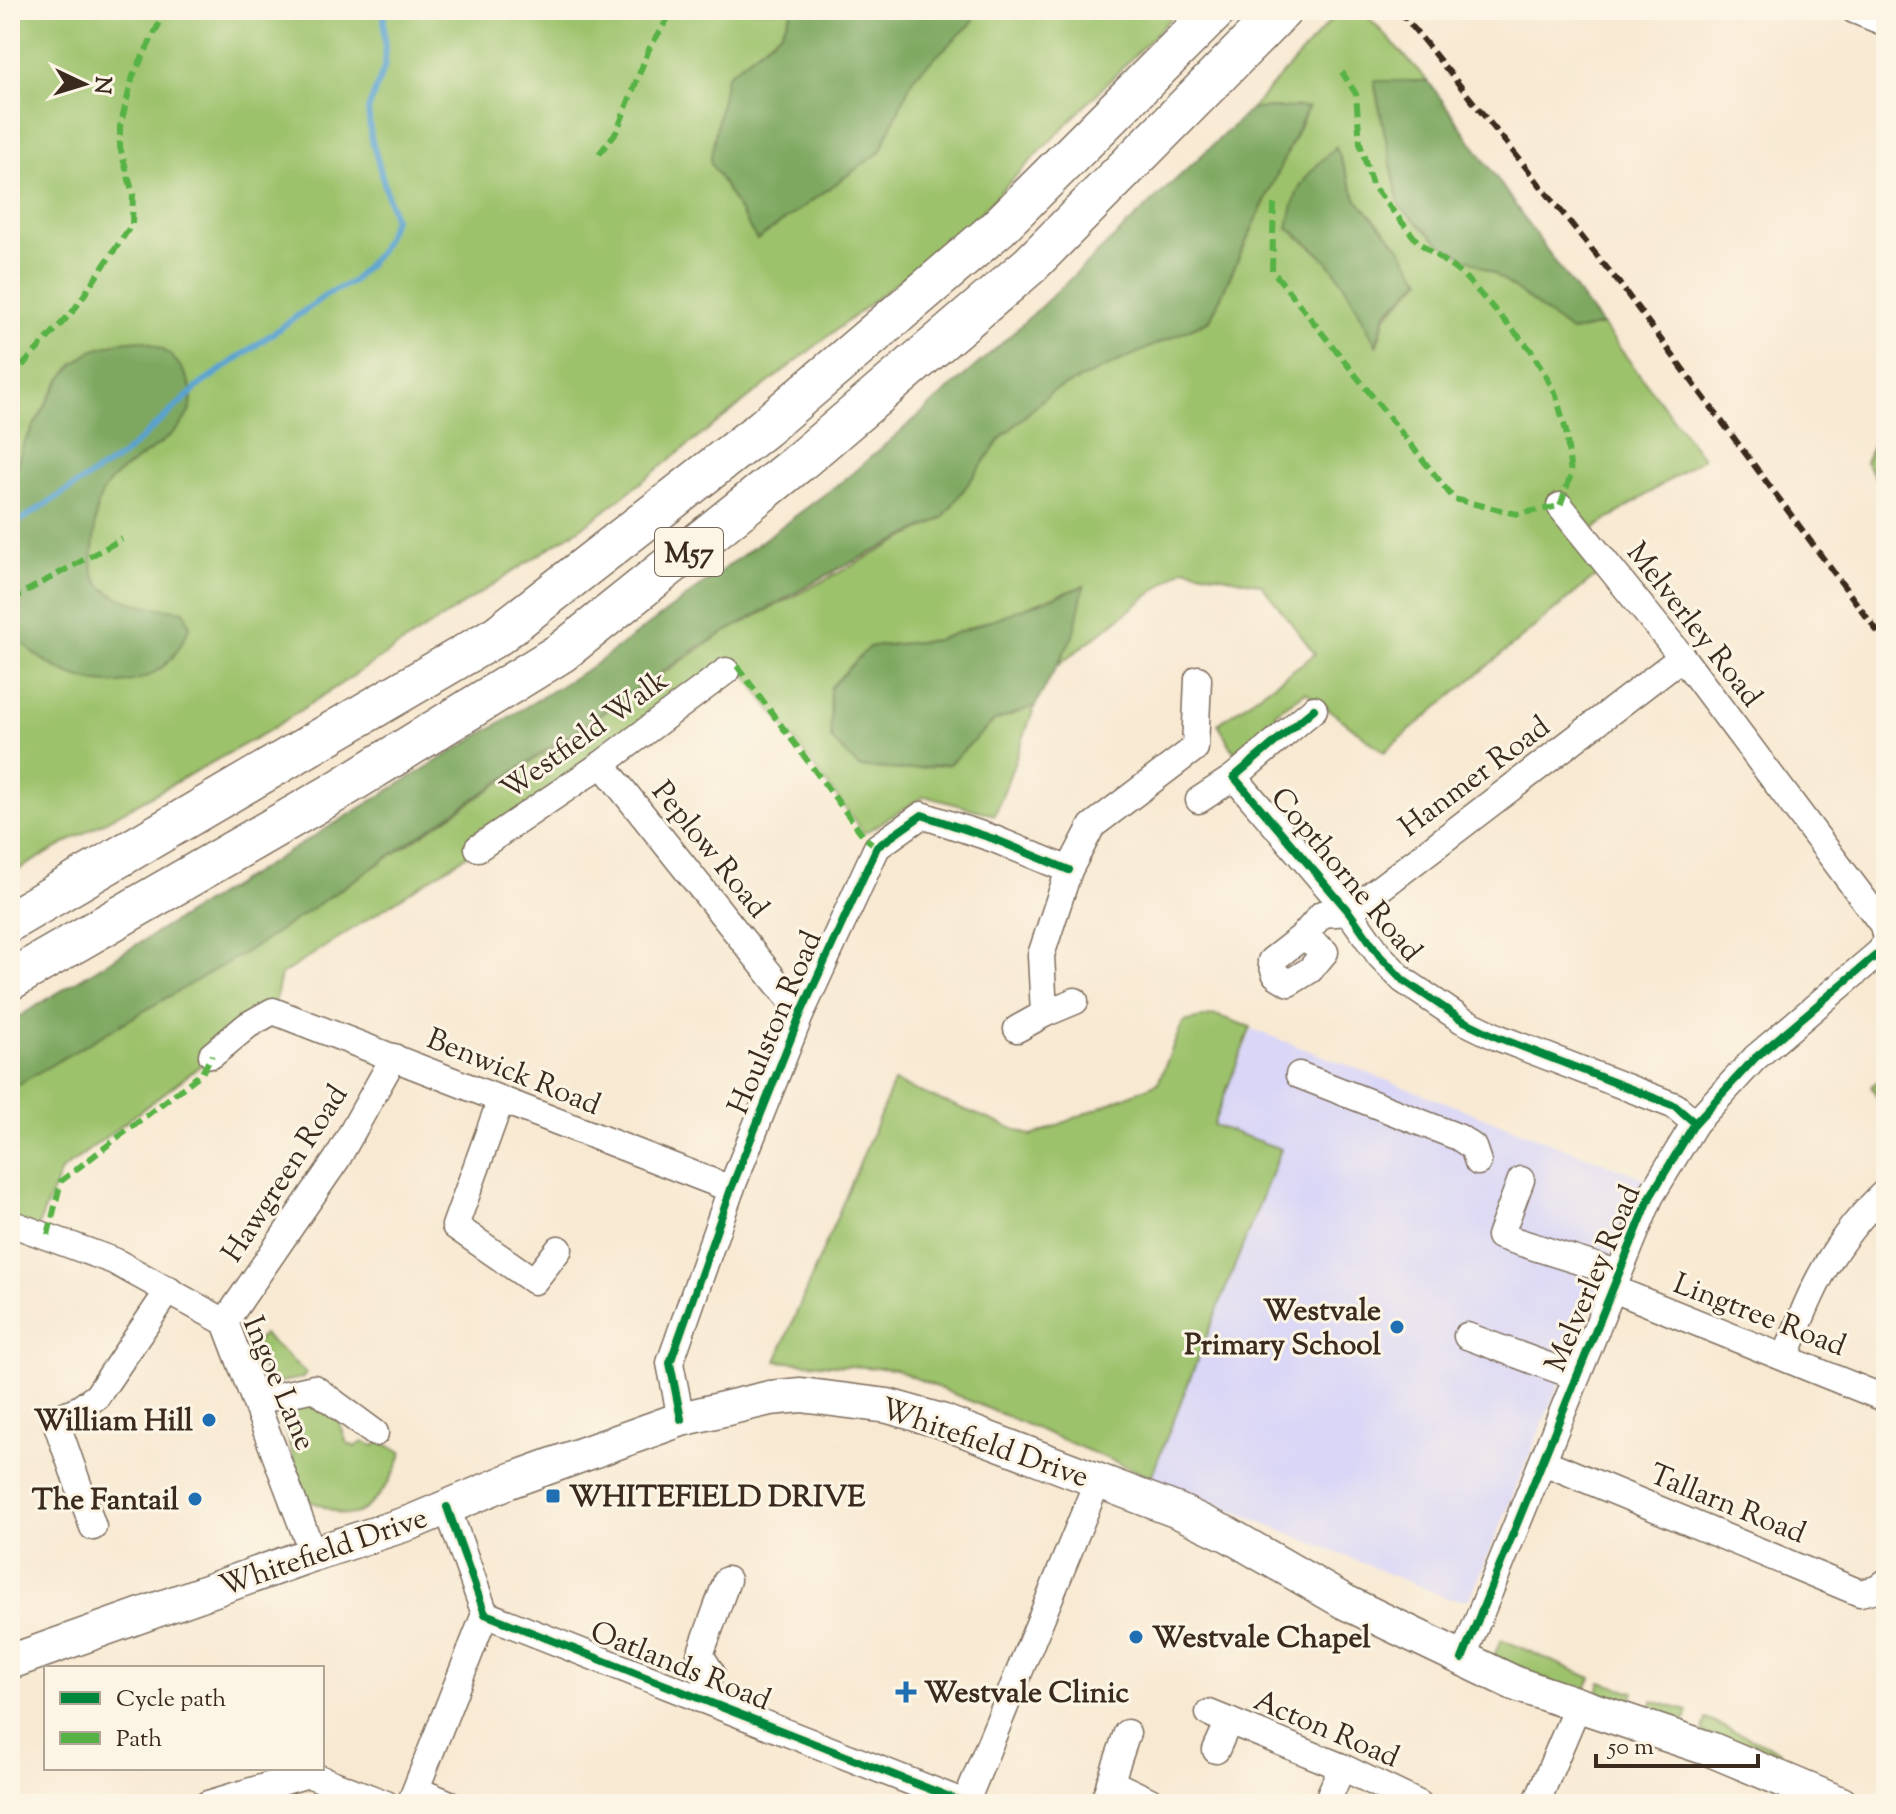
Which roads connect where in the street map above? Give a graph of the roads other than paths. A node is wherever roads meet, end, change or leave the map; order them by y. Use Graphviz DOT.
graph roads {
  1 [pos="1216,10"];
  2 [pos="1282,10"];
  3 [pos="1854,10"];
  4 [pos="1886,23"];
  5 [pos="1560,506"];
  6 [pos="1682,657"];
  7 [pos="726,671"];
  8 [pos="1198,679"];
  9 [pos="1314,709"];
  10 [pos="602,764"];
  11 [pos="1234,777"];
  12 [pos="1199,800"];
  13 [pos="478,848"];
  14 [pos="1069,870"];
  15 [pos="1349,912"];
  16 [pos="10,921"];
  17 [pos="1303,936"];
  18 [pos="1886,939"];
  19 [pos="10,980"];
  20 [pos="1075,1001"];
  21 [pos="801,1013"];
  22 [pos="1044,1014"];
  23 [pos="1017,1029"];
  24 [pos="212,1055"];
  25 [pos="394,1057"];
  26 [pos="1299,1075"];
  27 [pos="500,1102"];
  28 [pos="1695,1123"];
  29 [pos="1478,1162"];
  30 [pos="1521,1180"];
  31 [pos="731,1189"];
  32 [pos="1886,1191"];
  33 [pos="10,1223"];
  34 [pos="559,1249"];
  35 [pos="1614,1281"];
  36 [pos="169,1290"];
  37 [pos="225,1322"];
  38 [pos="1467,1336"];
  39 [pos="1786,1357"];
  40 [pos="1575,1376"];
  41 [pos="1886,1399"];
  42 [pos="256,1401"];
  43 [pos="681,1419"];
  44 [pos="375,1433"];
  45 [pos="1544,1462"];
  46 [pos="1098,1480"];
  47 [pos="447,1507"];
  48 [pos="93,1527"];
  49 [pos="313,1554"];
  50 [pos="727,1580"];
  51 [pos="1886,1582"];
  52 [pos="485,1614"];
  53 [pos="1462,1659"];
  54 [pos="10,1662"];
  55 [pos="700,1699"];
  56 [pos="1577,1707"];
  57 [pos="1127,1733"];
  58 [pos="1216,1750"];
  59 [pos="1342,1767"];
  60 [pos="1106,1793"];
  61 [pos="413,1797"];
  62 [pos="1150,1801"];
  63 [pos="208,1804"];
  64 [pos="386,1804"];
  65 [pos="450,1804"];
  66 [pos="965,1804"];
  67 [pos="1326,1804"];
  68 [pos="1419,1804"];
  69 [pos="1536,1804"];
  70 [pos="1841,1804"];
  1 -- 16 [label="highway, M57"];
  2 -- 19 [label="highway, M57"];
  3 -- 4 [label="street"];
  5 -- 6 [label="street, Melverley Road"];
  6 -- 15 [label="street, Hanmer Road"];
  6 -- 18 [label="street, Melverley Road"];
  7 -- 10 [label="street, Westfield Walk"];
  8 -- 14 [label="street"];
  9 -- 11 [label="street, Copthorne Road"];
  10 -- 13 [label="street, Westfield Walk"];
  10 -- 21 [label="street, Peplow Road"];
  11 -- 12 [label="street, Copthorne Road"];
  11 -- 15 [label="street, Copthorne Road"];
  14 -- 21 [label="street, Houlston Road"];
  14 -- 22 [label="street"];
  15 -- 17 [label="street, Hanmer Road"];
  15 -- 28 [label="street, Copthorne Road"];
  18 -- 28 [label="street, Melverley Road"];
  20 -- 22 [label="street"];
  21 -- 31 [label="street, Houlston Road"];
  22 -- 23 [label="street"];
  24 -- 25 [label="street, Benwick Road"];
  25 -- 27 [label="street, Benwick Road"];
  25 -- 37 [label="street, Hawgreen Road"];
  26 -- 29 [label="street"];
  27 -- 31 [label="street, Benwick Road"];
  27 -- 34 [label="street"];
  28 -- 35 [label="street, Melverley Road"];
  30 -- 35 [label="street, Lingtree Road"];
  31 -- 43 [label="street, Houlston Road"];
  32 -- 39 [label="street"];
  33 -- 36 [label="street, Ingoe Lane"];
  35 -- 39 [label="street, Lingtree Road"];
  35 -- 40 [label="street, Melverley Road"];
  36 -- 37 [label="street, Ingoe Lane"];
  36 -- 48 [label="street"];
  37 -- 42 [label="street, Ingoe Lane"];
  38 -- 40 [label="street"];
  39 -- 41 [label="street, Lingtree Road"];
  40 -- 45 [label="street, Melverley Road"];
  42 -- 44 [label="street"];
  42 -- 49 [label="street, Ingoe Lane"];
  43 -- 46 [label="main road, Whitefield Drive"];
  43 -- 47 [label="main road, Whitefield Drive"];
  45 -- 51 [label="street, Tallarn Road"];
  45 -- 53 [label="street, Melverley Road"];
  46 -- 53 [label="main road, Whitefield Drive"];
  46 -- 66 [label="street"];
  47 -- 49 [label="main road, Whitefield Drive"];
  47 -- 52 [label="street"];
  49 -- 54 [label="main road, Whitefield Drive"];
  50 -- 55 [label="street"];
  52 -- 55 [label="street, Oatlands Road"];
  52 -- 61 [label="street"];
  53 -- 56 [label="main road, Whitefield Drive"];
  55 -- 66 [label="street, Oatlands Road"];
  56 -- 69 [label="street"];
  56 -- 70 [label="main road, Whitefield Drive"];
  57 -- 60 [label="street"];
  58 -- 59 [label="street, Acton Road"];
  59 -- 67 [label="street"];
  59 -- 68 [label="street, Acton Road"];
  60 -- 62 [label="street"];
  61 -- 65 [label="street"];
  63 -- 64 [label="street"];
}
